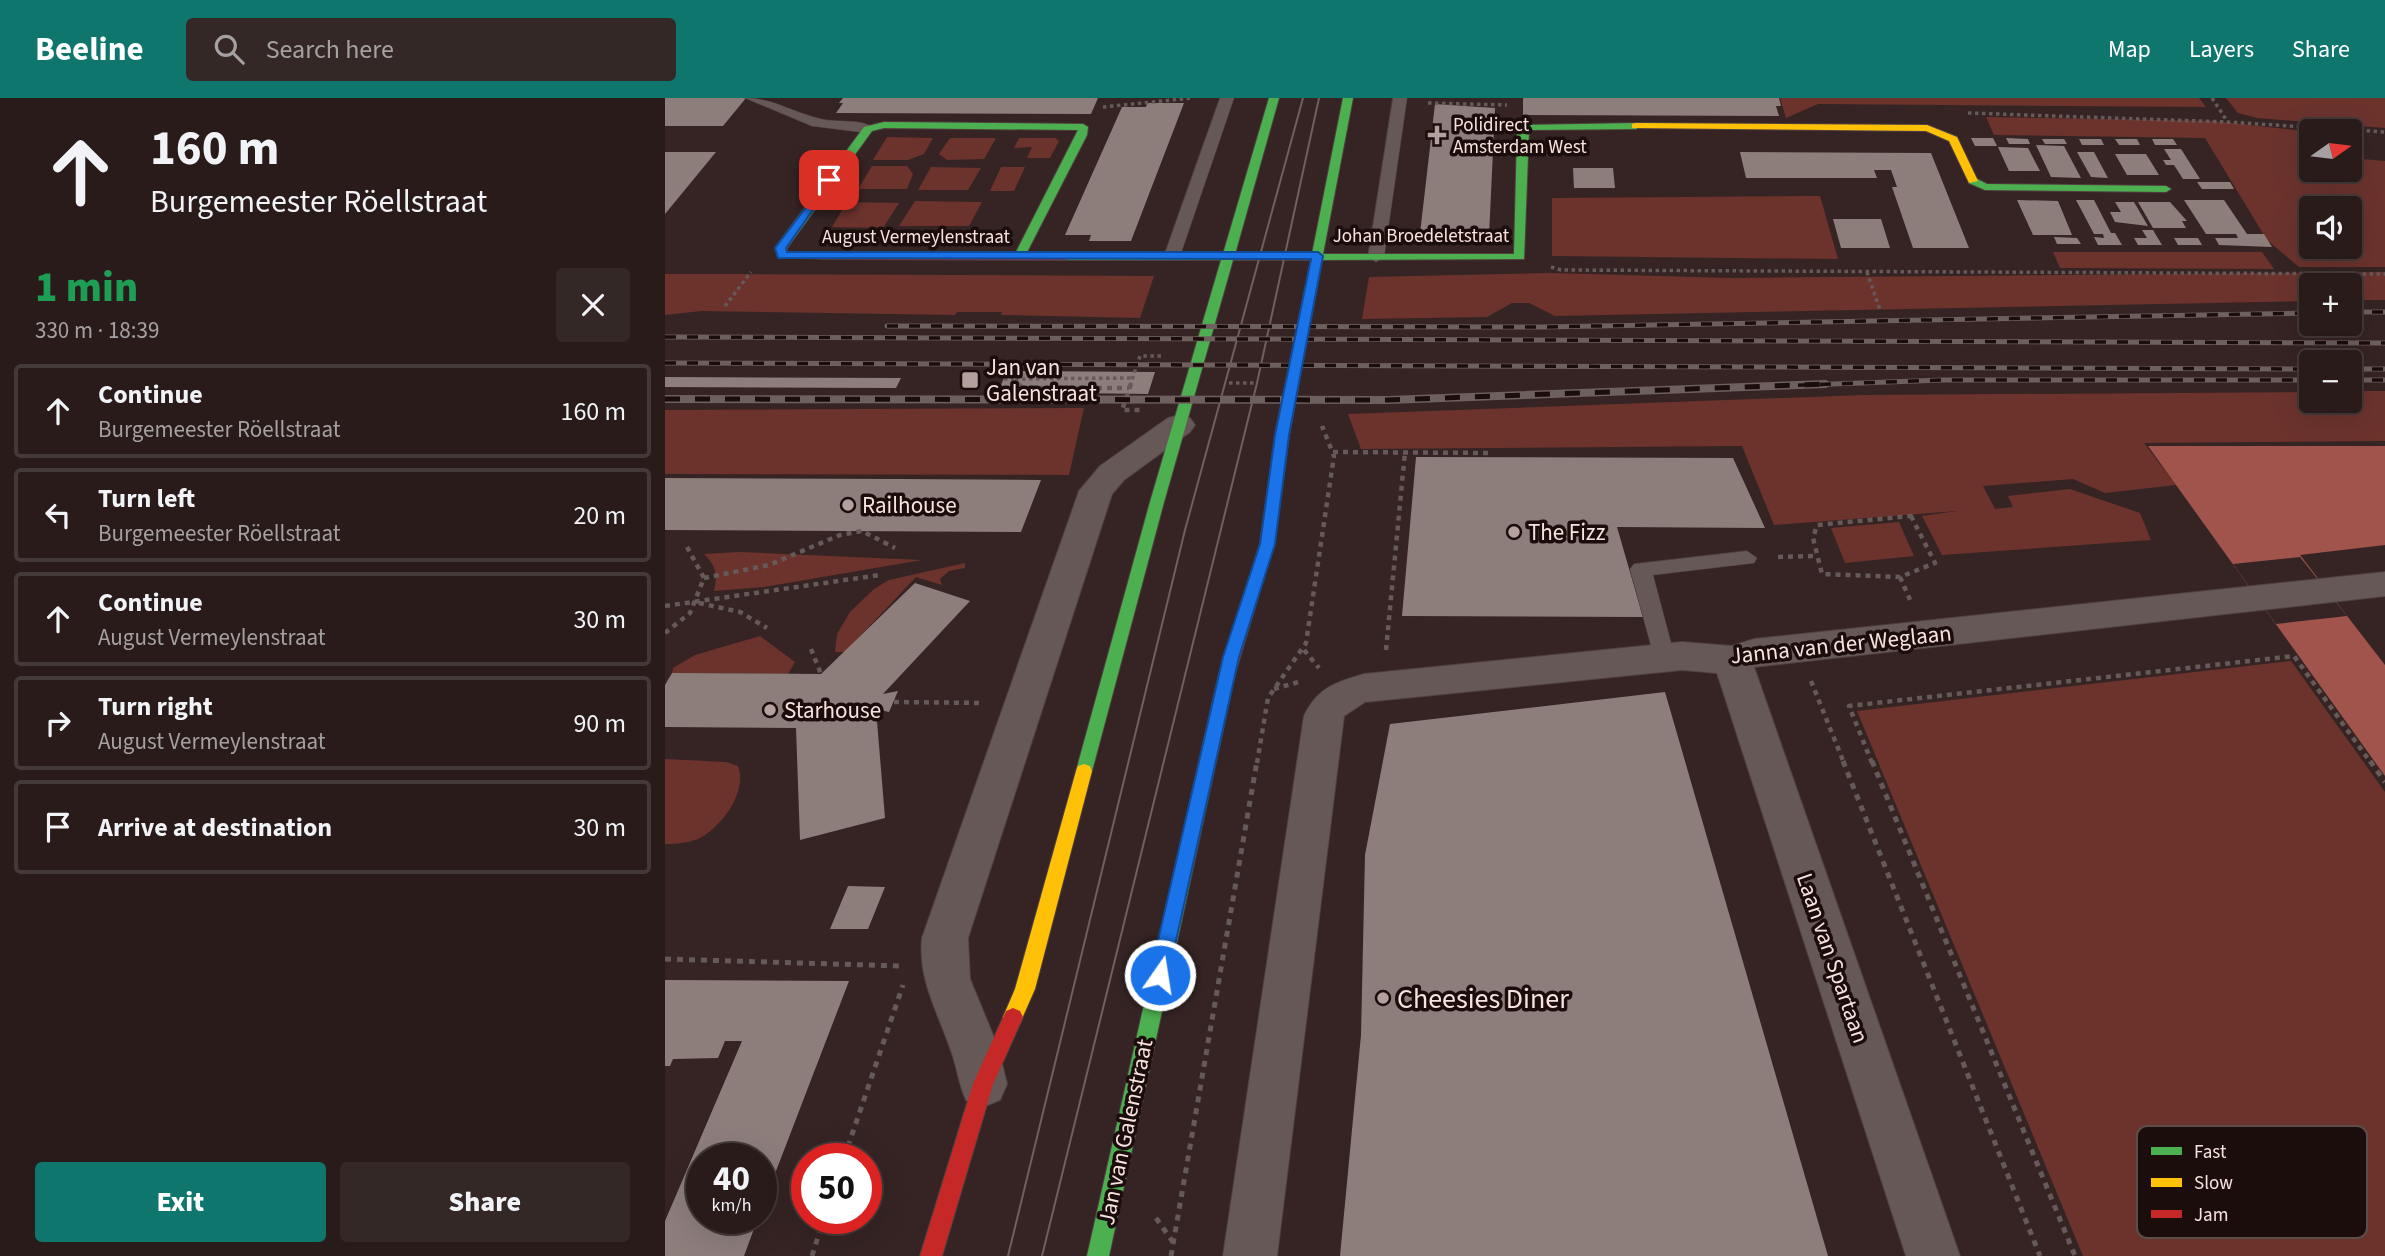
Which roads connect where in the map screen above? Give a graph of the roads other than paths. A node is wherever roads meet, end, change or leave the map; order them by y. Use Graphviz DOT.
graph roads {
  1 [pos="752,98"];
  2 [pos="1227,98"];
  3 [pos="1275,98"];
  4 [pos="1348,98"];
  5 [pos="1400,98"];
  6 [pos="867,129"];
  7 [pos="2166,189"];
  8 [pos="1228,255"];
  9 [pos="1020,256"];
  10 [pos="1172,256"];
  11 [pos="1318,256"];
  12 [pos="1376,257"];
  13 [pos="1179,425"];
  14 [pos="1747,558"];
  15 [pos="2385,584"];
  16 [pos="1664,658"];
  17 [pos="1733,660"];
  18 [pos="983,1084"];
  19 [pos="931,1256"];
  20 [pos="1098,1256"];
  21 [pos="1250,1256"];
  22 [pos="1933,1256"];
  1 -- 6 [label="lane"];
  2 -- 10 [label="lane"];
  3 -- 8 [label="main road"];
  4 -- 11 [label="main road, Jan van Galenstraat"];
  5 -- 12 [label="lane"];
  6 -- 9 [label="main road, August Vermeylenstraat"];
  6 -- 9 [label="main road, August Vermeylenstraat"];
  7 -- 12 [label="main road, Johan Broedeletstraat"];
  8 -- 10 [label="main road, August Vermeylenstraat"];
  8 -- 11 [label="main road, Johan Broedeletstraat"];
  8 -- 13 [label="main road"];
  9 -- 10 [label="main road, August Vermeylenstraat"];
  11 -- 12 [label="main road, Johan Broedeletstraat"];
  11 -- 20 [label="main road, Jan van Galenstraat"];
  13 -- 18 [label="main road"];
  13 -- 18 [label="street"];
  14 -- 16 [label="lane"];
  15 -- 17 [label="street, Janna van der Weglaan"];
  16 -- 17 [label="street, Janna van der Weglaan"];
  16 -- 21 [label="street, Janna van der Weglaan"];
  17 -- 22 [label="street, Laan van Spartaan"];
  18 -- 19 [label="main road"];
}
